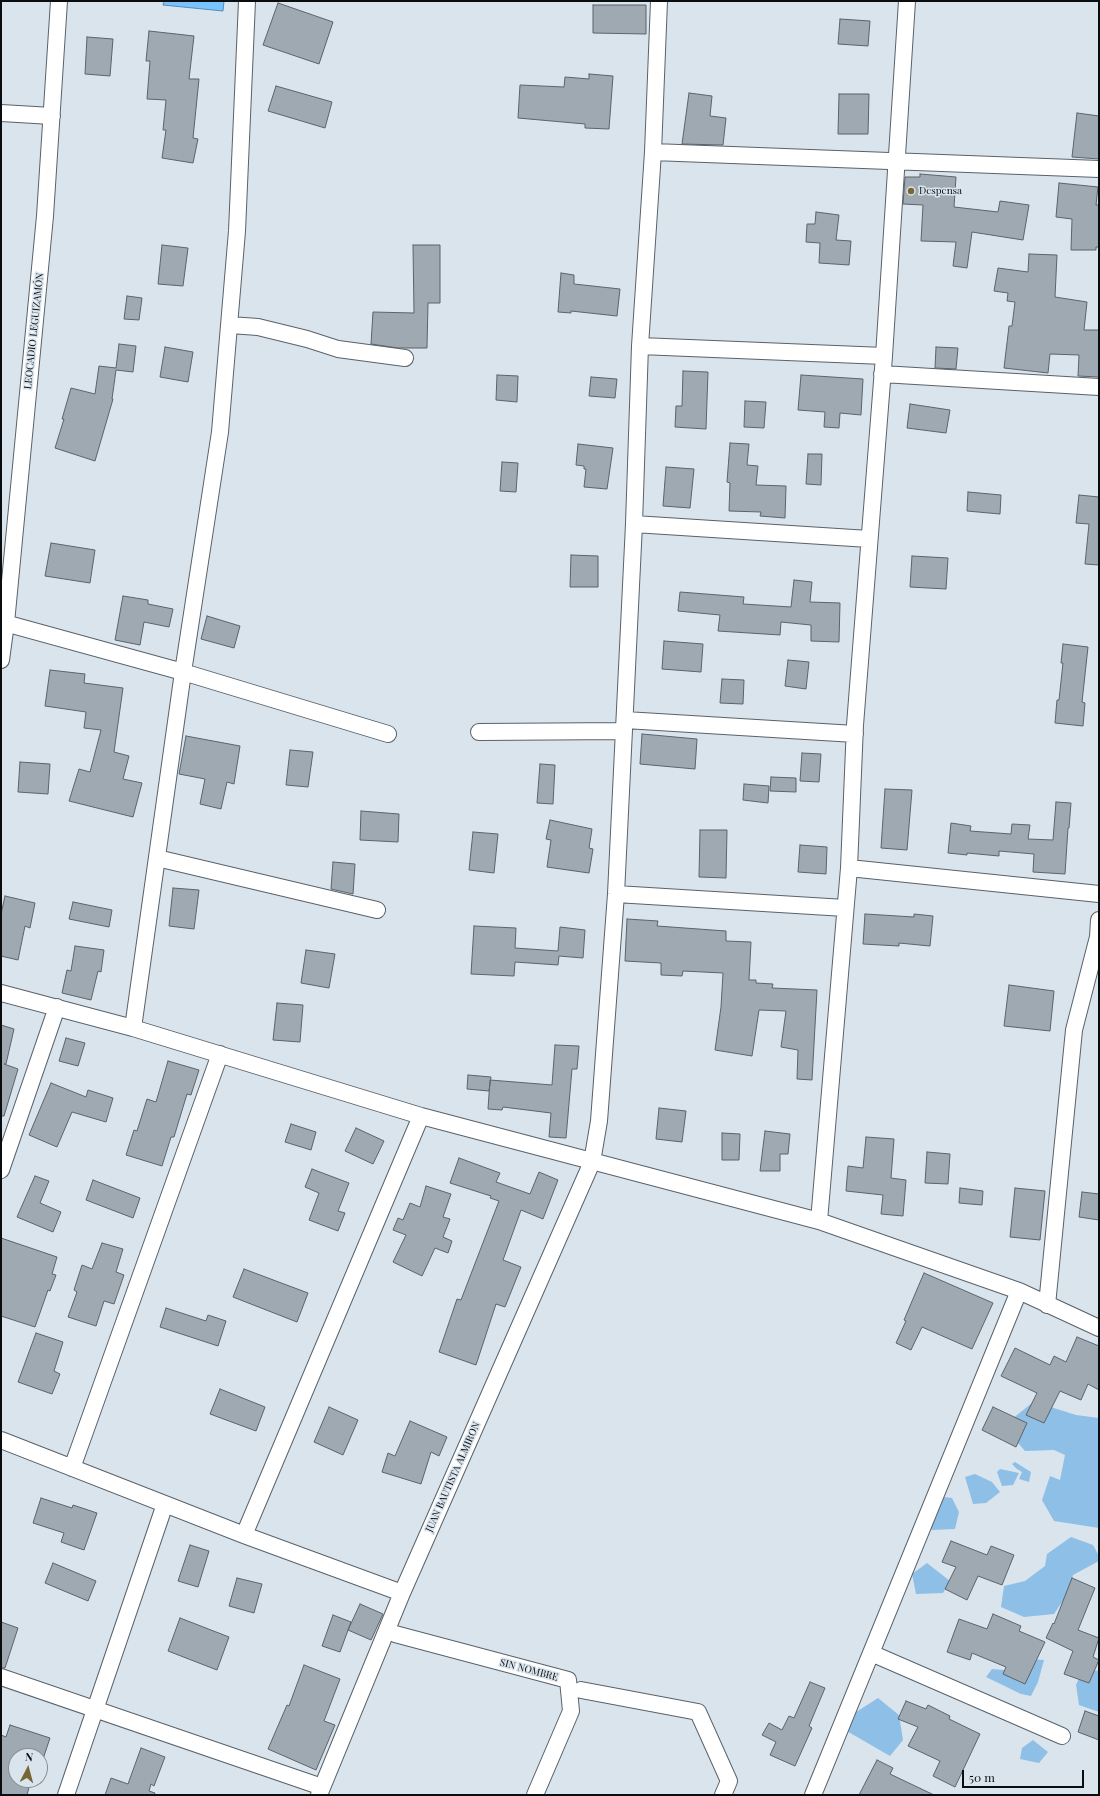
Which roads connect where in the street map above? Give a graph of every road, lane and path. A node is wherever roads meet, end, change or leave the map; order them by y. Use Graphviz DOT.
graph roads {
  1 [pos="59,1"];
  2 [pos="247,1"];
  3 [pos="659,1"];
  4 [pos="907,1"];
  5 [pos="1,113"];
  6 [pos="52,116"];
  7 [pos="654,152"];
  8 [pos="897,162"];
  9 [pos="1099,169"];
  10 [pos="230,325"];
  11 [pos="640,346"];
  12 [pos="884,356"];
  13 [pos="406,358"];
  14 [pos="882,374"];
  15 [pos="1099,387"];
  16 [pos="634,524"];
  17 [pos="869,539"];
  18 [pos="4,622"];
  19 [pos="1,660"];
  20 [pos="183,672"];
  21 [pos="624,726"];
  22 [pos="479,732"];
  23 [pos="388,734"];
  24 [pos="855,734"];
  25 [pos="157,858"];
  26 [pos="849,868"];
  27 [pos="616,894"];
  28 [pos="1099,894"];
  29 [pos="845,908"];
  30 [pos="376,910"];
  31 [pos="1099,920"];
  32 [pos="1098,937"];
  33 [pos="1,993"];
  34 [pos="57,1007"];
  35 [pos="133,1028"];
  36 [pos="220,1054"];
  37 [pos="421,1116"];
  38 [pos="592,1162"];
  39 [pos="1,1170"];
  40 [pos="819,1221"];
  41 [pos="1019,1291"];
  42 [pos="1047,1304"];
  43 [pos="1099,1328"];
  44 [pos="1,1440"];
  45 [pos="72,1468"];
  46 [pos="165,1504"];
  47 [pos="244,1535"];
  48 [pos="402,1593"];
  49 [pos="395,1634"];
  50 [pos="871,1653"];
  51 [pos="1,1677"];
  52 [pos="581,1690"];
  53 [pos="95,1709"];
  54 [pos="1062,1736"];
  55 [pos="726,1788"];
  56 [pos="321,1791"];
  57 [pos="66,1795"];
  58 [pos="535,1795"];
  59 [pos="813,1795"];
  1 -- 6 [label="street, LEOCADIO LEGUIZAMÓN"];
  2 -- 10 [label="street"];
  3 -- 7 [label="street, JUAN BAUTISTA ALMIRON"];
  4 -- 8 [label="street"];
  5 -- 6 [label="street"];
  6 -- 18 [label="street, LEOCADIO LEGUIZAMÓN"];
  7 -- 8 [label="street"];
  7 -- 11 [label="street, JUAN BAUTISTA ALMIRON"];
  8 -- 9 [label="street"];
  8 -- 12 [label="street"];
  10 -- 13 [label="street"];
  10 -- 20 [label="street"];
  11 -- 12 [label="street"];
  11 -- 16 [label="street, JUAN BAUTISTA ALMIRON"];
  12 -- 14 [label="street"];
  14 -- 15 [label="street"];
  14 -- 17 [label="street"];
  16 -- 17 [label="street"];
  16 -- 21 [label="street, JUAN BAUTISTA ALMIRON"];
  17 -- 24 [label="street"];
  18 -- 19 [label="street, LEOCADIO LEGUIZAMÓN"];
  18 -- 20 [label="street"];
  20 -- 23 [label="street"];
  20 -- 25 [label="street"];
  21 -- 22 [label="street"];
  21 -- 24 [label="street"];
  21 -- 27 [label="street, JUAN BAUTISTA ALMIRON"];
  24 -- 26 [label="street"];
  25 -- 30 [label="street"];
  25 -- 35 [label="street"];
  26 -- 28 [label="street"];
  26 -- 29 [label="street"];
  27 -- 29 [label="street"];
  27 -- 38 [label="street, JUAN BAUTISTA ALMIRON"];
  29 -- 40 [label="street"];
  31 -- 32 [label="street"];
  32 -- 42 [label="street"];
  33 -- 34 [label="street"];
  34 -- 35 [label="street"];
  34 -- 39 [label="street"];
  35 -- 36 [label="street"];
  36 -- 37 [label="street"];
  36 -- 45 [label="street"];
  37 -- 38 [label="street"];
  37 -- 47 [label="street"];
  38 -- 40 [label="street"];
  38 -- 48 [label="street, JUAN BAUTISTA ALMIRON"];
  40 -- 41 [label="street"];
  41 -- 42 [label="street"];
  41 -- 50 [label="street"];
  42 -- 43 [label="street"];
  44 -- 45 [label="street"];
  45 -- 46 [label="street"];
  46 -- 47 [label="street"];
  46 -- 53 [label="street"];
  47 -- 48 [label="street"];
  48 -- 56 [label="street, JUAN BAUTISTA ALMIRON"];
  49 -- 58 [label="street, SIN NOMBRE"];
  50 -- 54 [label="street"];
  50 -- 59 [label="street"];
  51 -- 53 [label="street"];
  52 -- 55 [label="street"];
  53 -- 56 [label="street"];
  53 -- 57 [label="street"];
}
